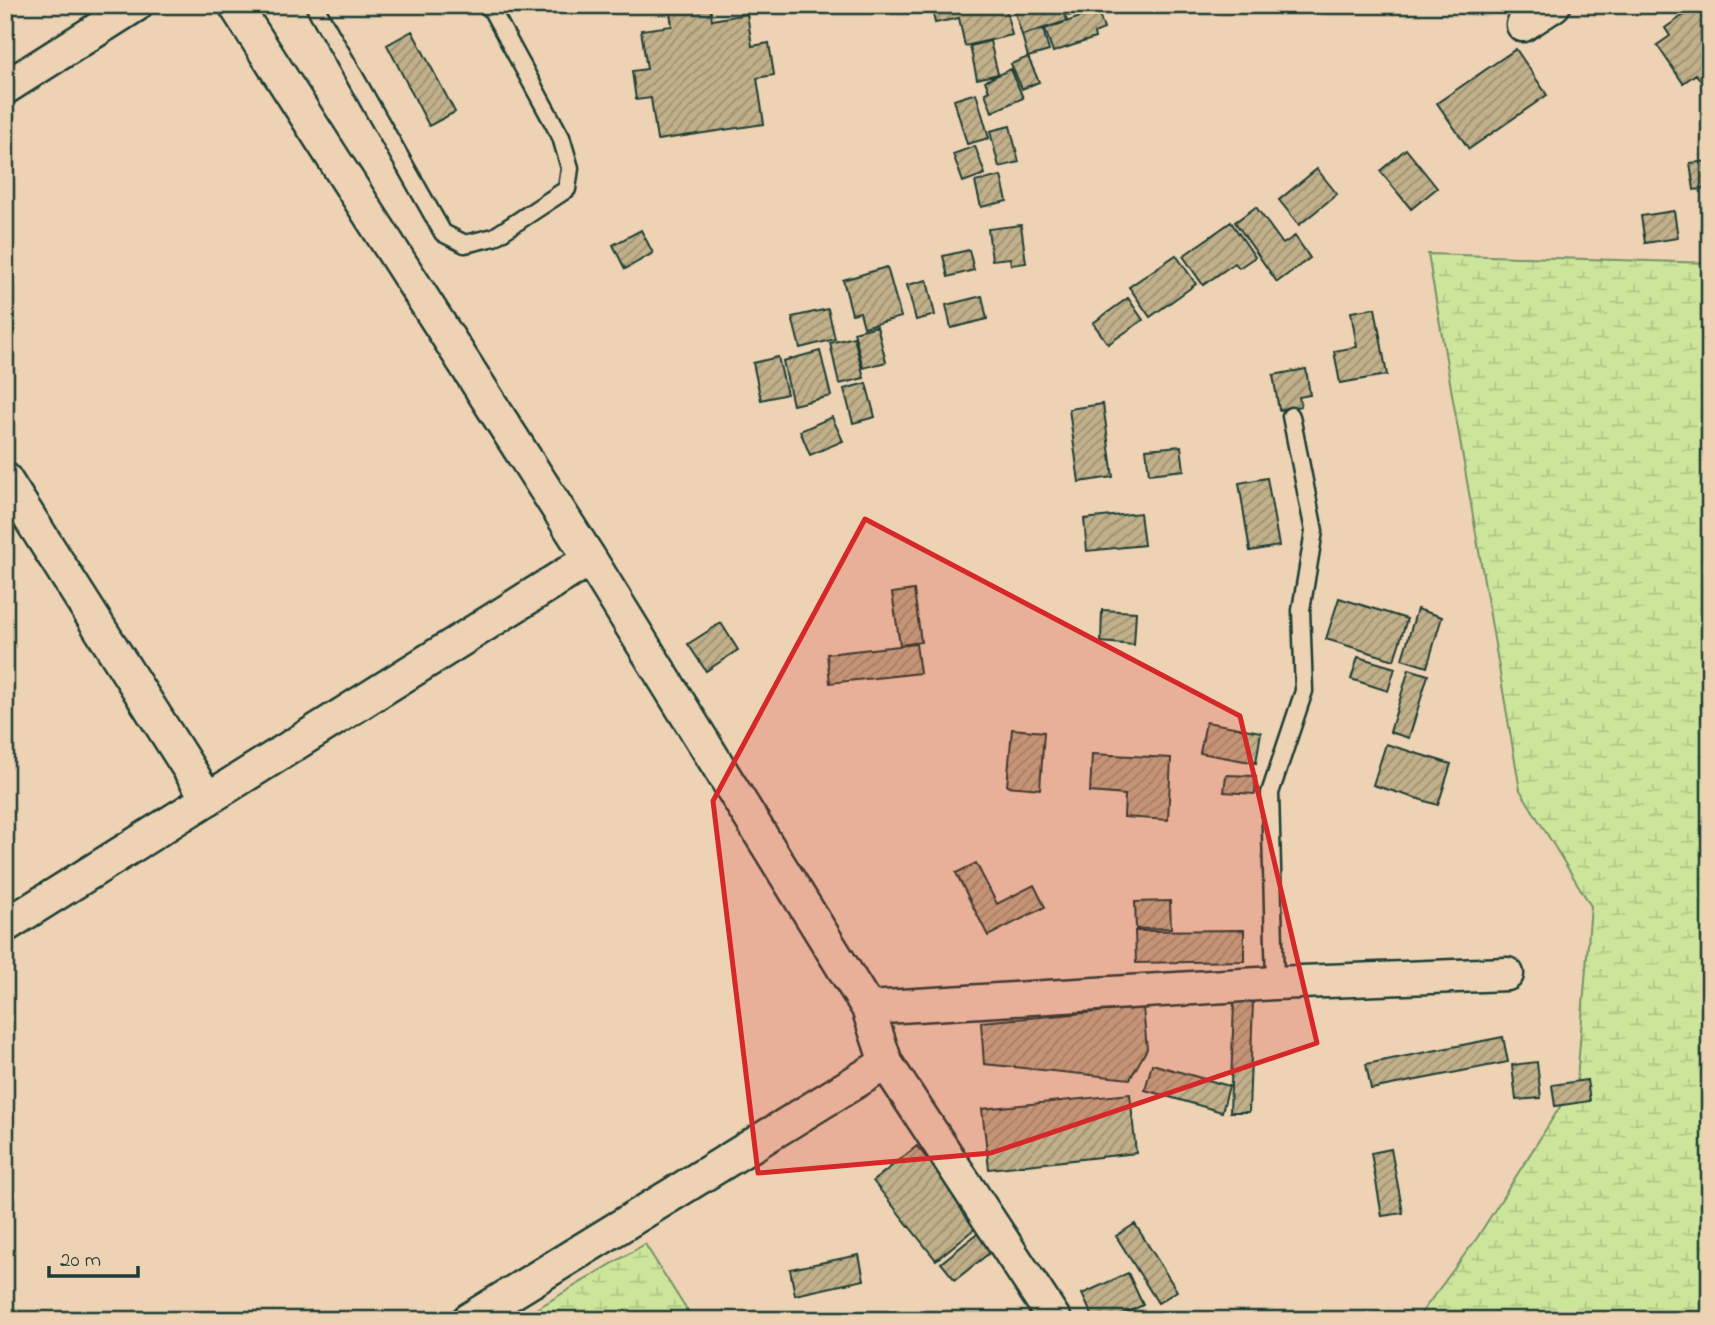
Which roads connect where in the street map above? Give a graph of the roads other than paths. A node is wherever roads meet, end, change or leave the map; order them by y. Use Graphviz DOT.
graph roads {
  1 [pos="136,5"];
  2 [pos="235,5"];
  3 [pos="314,5"];
  4 [pos="489,5"];
  5 [pos="1554,5"];
  6 [pos="1523,25"];
  7 [pos="5,88"];
  8 [pos="1291,416"];
  9 [pos="5,479"];
  10 [pos="590,559"];
  11 [pos="208,799"];
  12 [pos="5,926"];
  13 [pos="1507,974"];
  14 [pos="1275,983"];
  15 [pos="868,1008"];
  16 [pos="886,1063"];
  17 [pos="468,1320"];
  18 [pos="1055,1320"];
  1 -- 7 [label="street"];
  2 -- 10 [label="street"];
  3 -- 4 [label="lane"];
  5 -- 6 [label="street"];
  8 -- 14 [label="lane"];
  9 -- 11 [label="street"];
  10 -- 11 [label="street"];
  10 -- 15 [label="street"];
  11 -- 12 [label="street"];
  13 -- 14 [label="street"];
  14 -- 15 [label="street"];
  15 -- 16 [label="street"];
  16 -- 17 [label="street"];
  16 -- 18 [label="street"];
}
